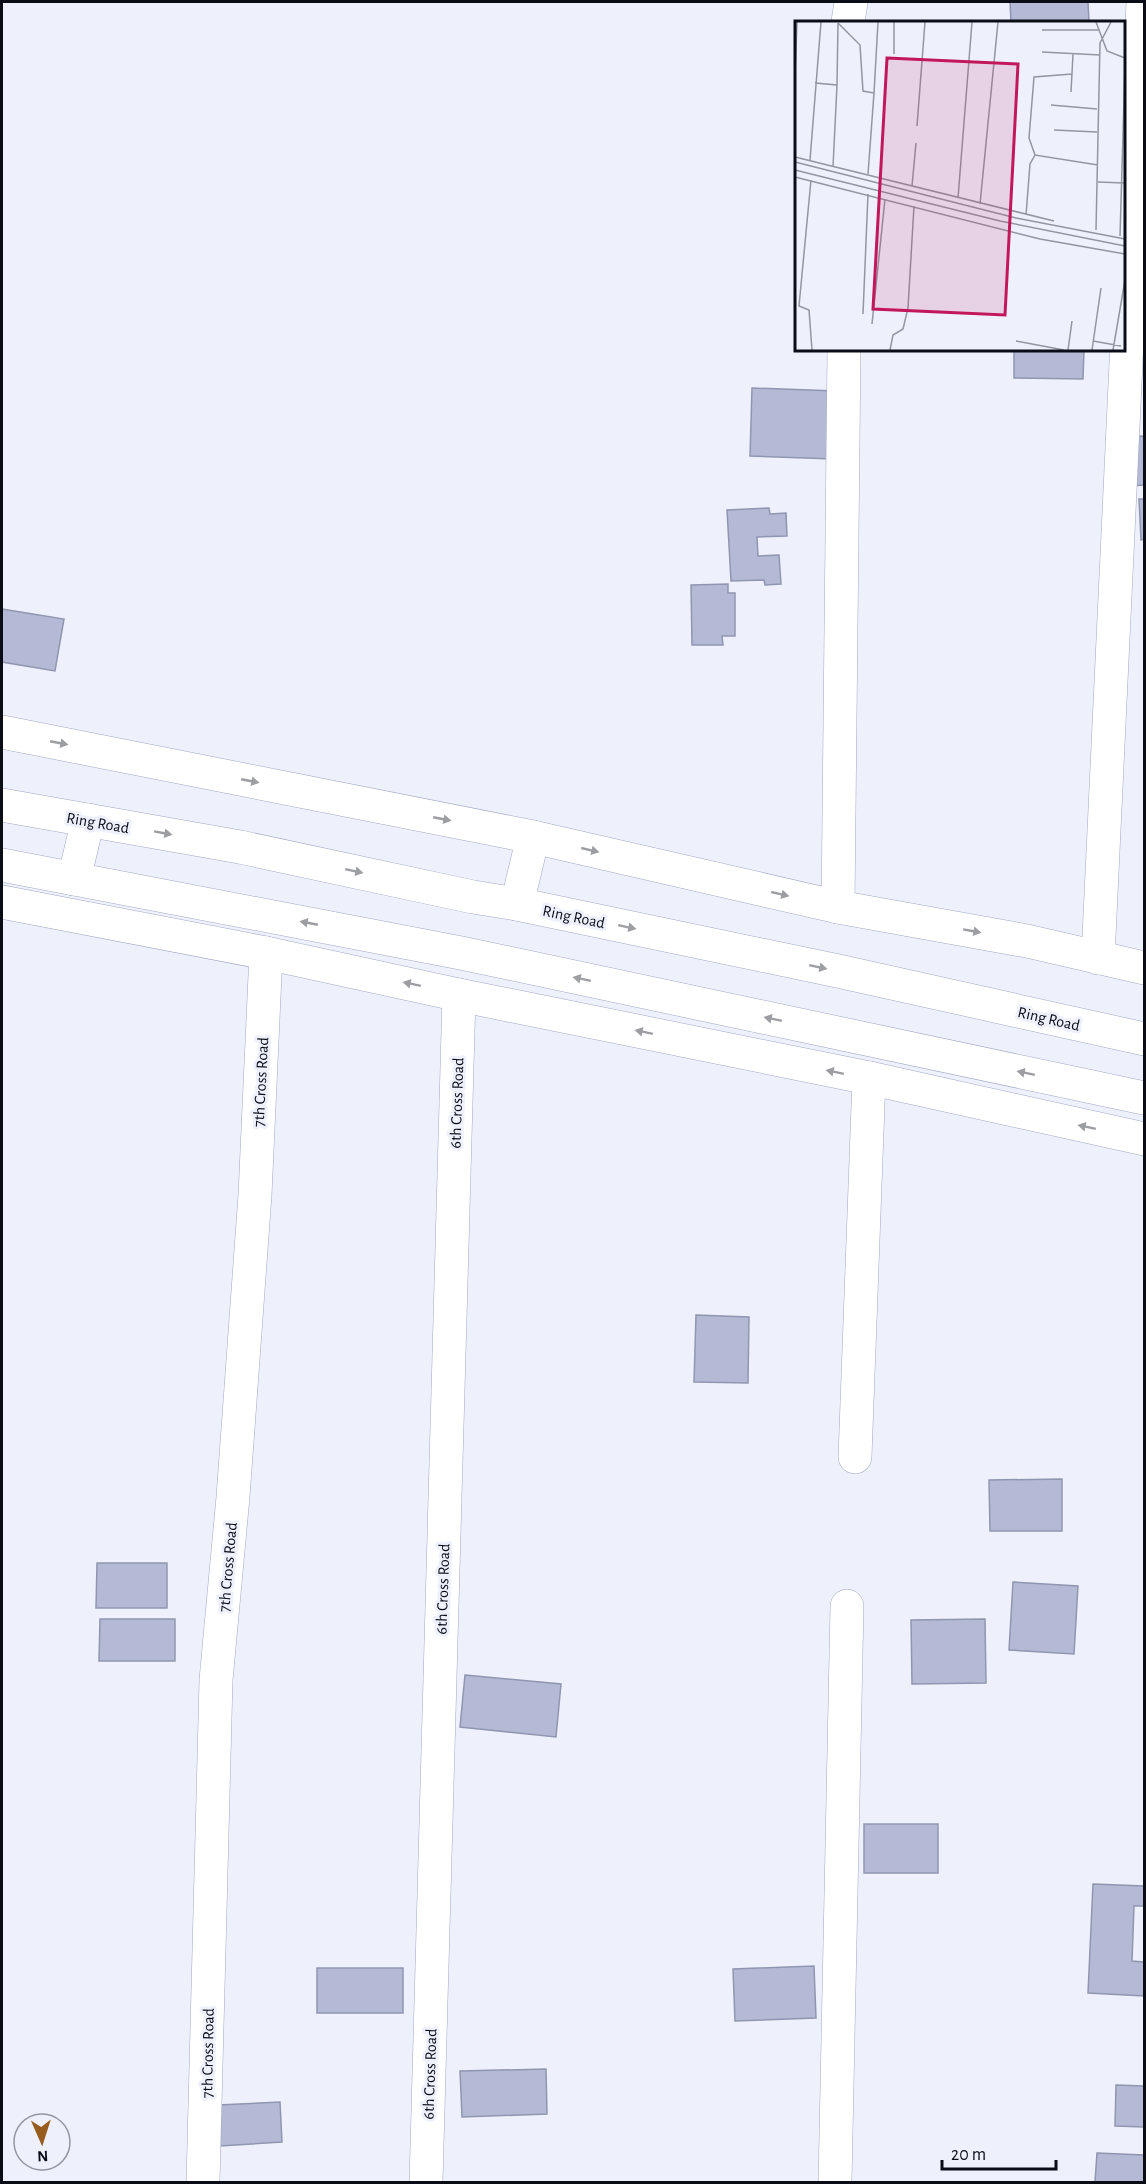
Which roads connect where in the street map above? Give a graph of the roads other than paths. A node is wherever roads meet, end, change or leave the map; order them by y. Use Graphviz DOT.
graph roads {
  1 [pos="851,2"];
  2 [pos="1143,2"];
  3 [pos="848,21"];
  4 [pos="844,351"];
  5 [pos="2,732"];
  6 [pos="2,805"];
  7 [pos="88,820"];
  8 [pos="533,837"];
  9 [pos="2,865"];
  10 [pos="74,879"];
  11 [pos="2,902"];
  12 [pos="518,904"];
  13 [pos="838,907"];
  14 [pos="266,953"];
  15 [pos="1098,958"];
  16 [pos="1144,968"];
  17 [pos="459,994"];
  18 [pos="1144,1039"];
  19 [pos="869,1078"];
  20 [pos="1144,1098"];
  21 [pos="1144,1139"];
  22 [pos="855,1457"];
  23 [pos="847,1606"];
  24 [pos="203,2182"];
  25 [pos="426,2182"];
  26 [pos="835,2182"];
  1 -- 3 [label="main road"];
  2 -- 15 [label="main road"];
  4 -- 13 [label="main road"];
  5 -- 8 [label="main road, one-way"];
  6 -- 7 [label="main road, Ring Road"];
  7 -- 10 [label="main road"];
  7 -- 12 [label="main road, Ring Road, one-way"];
  8 -- 12 [label="main road"];
  8 -- 13 [label="main road, one-way"];
  9 -- 10 [label="main road"];
  20 -- 10 [label="main road, one-way"];
  11 -- 14 [label="main road"];
  12 -- 18 [label="main road, Ring Road, one-way"];
  13 -- 15 [label="main road, one-way"];
  17 -- 14 [label="main road, one-way"];
  14 -- 24 [label="main road, 7th Cross Road"];
  15 -- 16 [label="main road"];
  19 -- 17 [label="main road, one-way"];
  17 -- 25 [label="main road, 6th Cross Road"];
  21 -- 19 [label="main road, one-way"];
  19 -- 22 [label="main road"];
  23 -- 26 [label="main road"];
}
